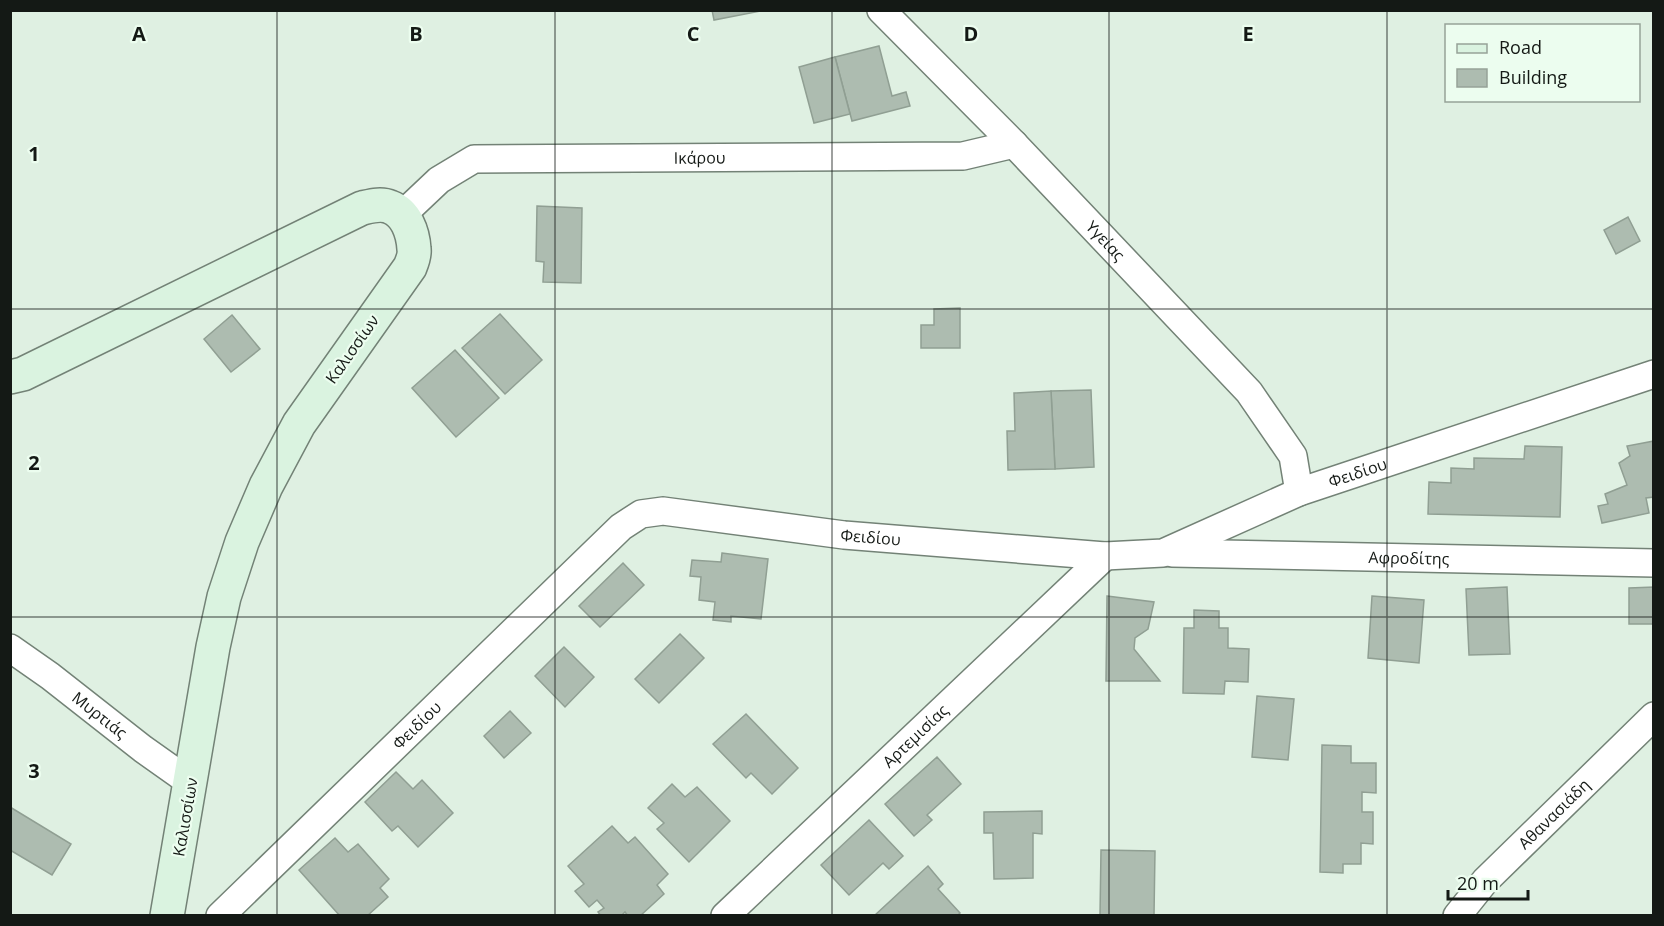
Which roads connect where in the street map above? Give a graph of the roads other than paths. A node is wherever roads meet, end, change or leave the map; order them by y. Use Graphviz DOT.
graph roads {
  1 [pos="881,10"];
  2 [pos="1014,144"];
  3 [pos="403,214"];
  4 [pos="1653,374"];
  5 [pos="10,377"];
  6 [pos="1299,492"];
  7 [pos="1164,553"];
  8 [pos="1105,556"];
  9 [pos="1653,563"];
  10 [pos="10,648"];
  11 [pos="1653,716"];
  12 [pos="191,783"];
  13 [pos="175,911"];
  14 [pos="220,915"];
  15 [pos="725,915"];
  16 [pos="1457,915"];
  1 -- 2 [label="street, Υγείας"];
  2 -- 3 [label="street, Ικάρου"];
  2 -- 6 [label="street, Υγείας"];
  3 -- 5 [label="main road"];
  3 -- 12 [label="main road, Καλισσίων"];
  4 -- 6 [label="street, Φειδίου"];
  6 -- 7 [label="street, Φειδίου"];
  7 -- 8 [label="street, Φειδίου"];
  7 -- 9 [label="street, Αφροδίτης"];
  8 -- 14 [label="street, Φειδίου"];
  8 -- 15 [label="street, Αρτεμισίας"];
  10 -- 12 [label="street, Μυρτιάς"];
  11 -- 16 [label="street, Αθανασιάδη"];
  12 -- 13 [label="main road, Καλισσίων"];
}
